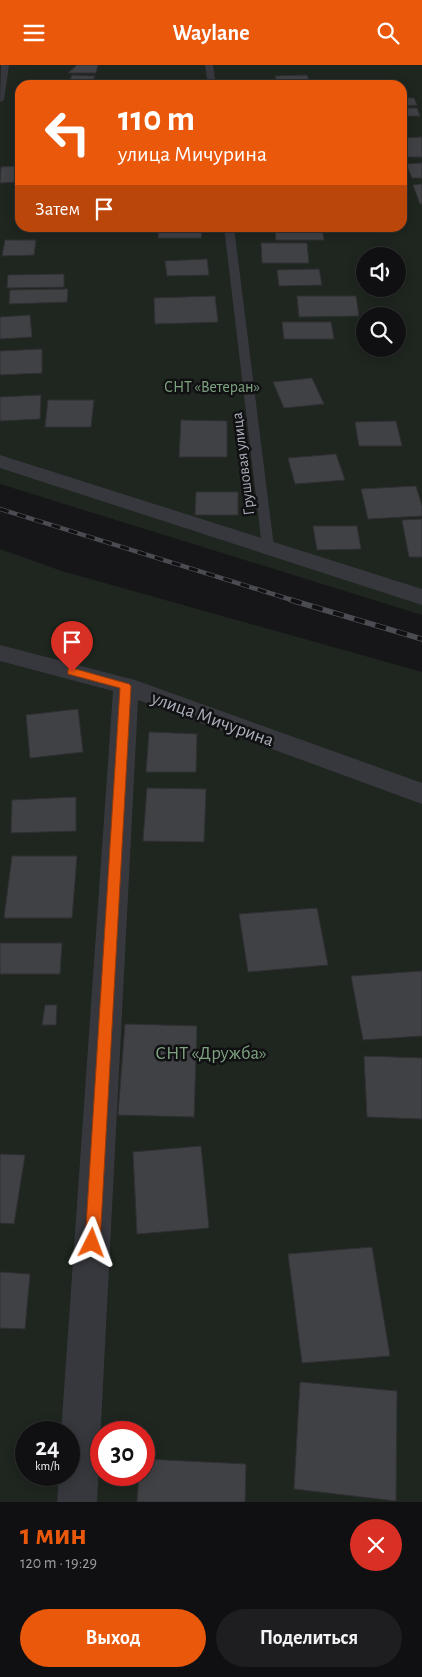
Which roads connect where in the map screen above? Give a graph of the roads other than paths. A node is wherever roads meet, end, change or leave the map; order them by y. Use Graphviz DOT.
graph roads {
  1 [pos="5,65"];
  2 [pos="209,65"];
  3 [pos="211,80"];
  4 [pos="0,100"];
  5 [pos="230,232"];
  6 [pos="0,461"];
  7 [pos="268,547"];
  8 [pos="422,597"];
  9 [pos="0,653"];
  10 [pos="126,686"];
  11 [pos="422,794"];
  12 [pos="77,1502"];
  1 -- 4 [label="lane"];
  2 -- 3 [label="lane"];
  5 -- 7 [label="lane, Грушовая улица"];
  6 -- 7 [label="street"];
  7 -- 8 [label="street"];
  9 -- 10 [label="street, улица Мичурина"];
  10 -- 11 [label="street, улица Мичурина"];
  10 -- 12 [label="street"];
}
